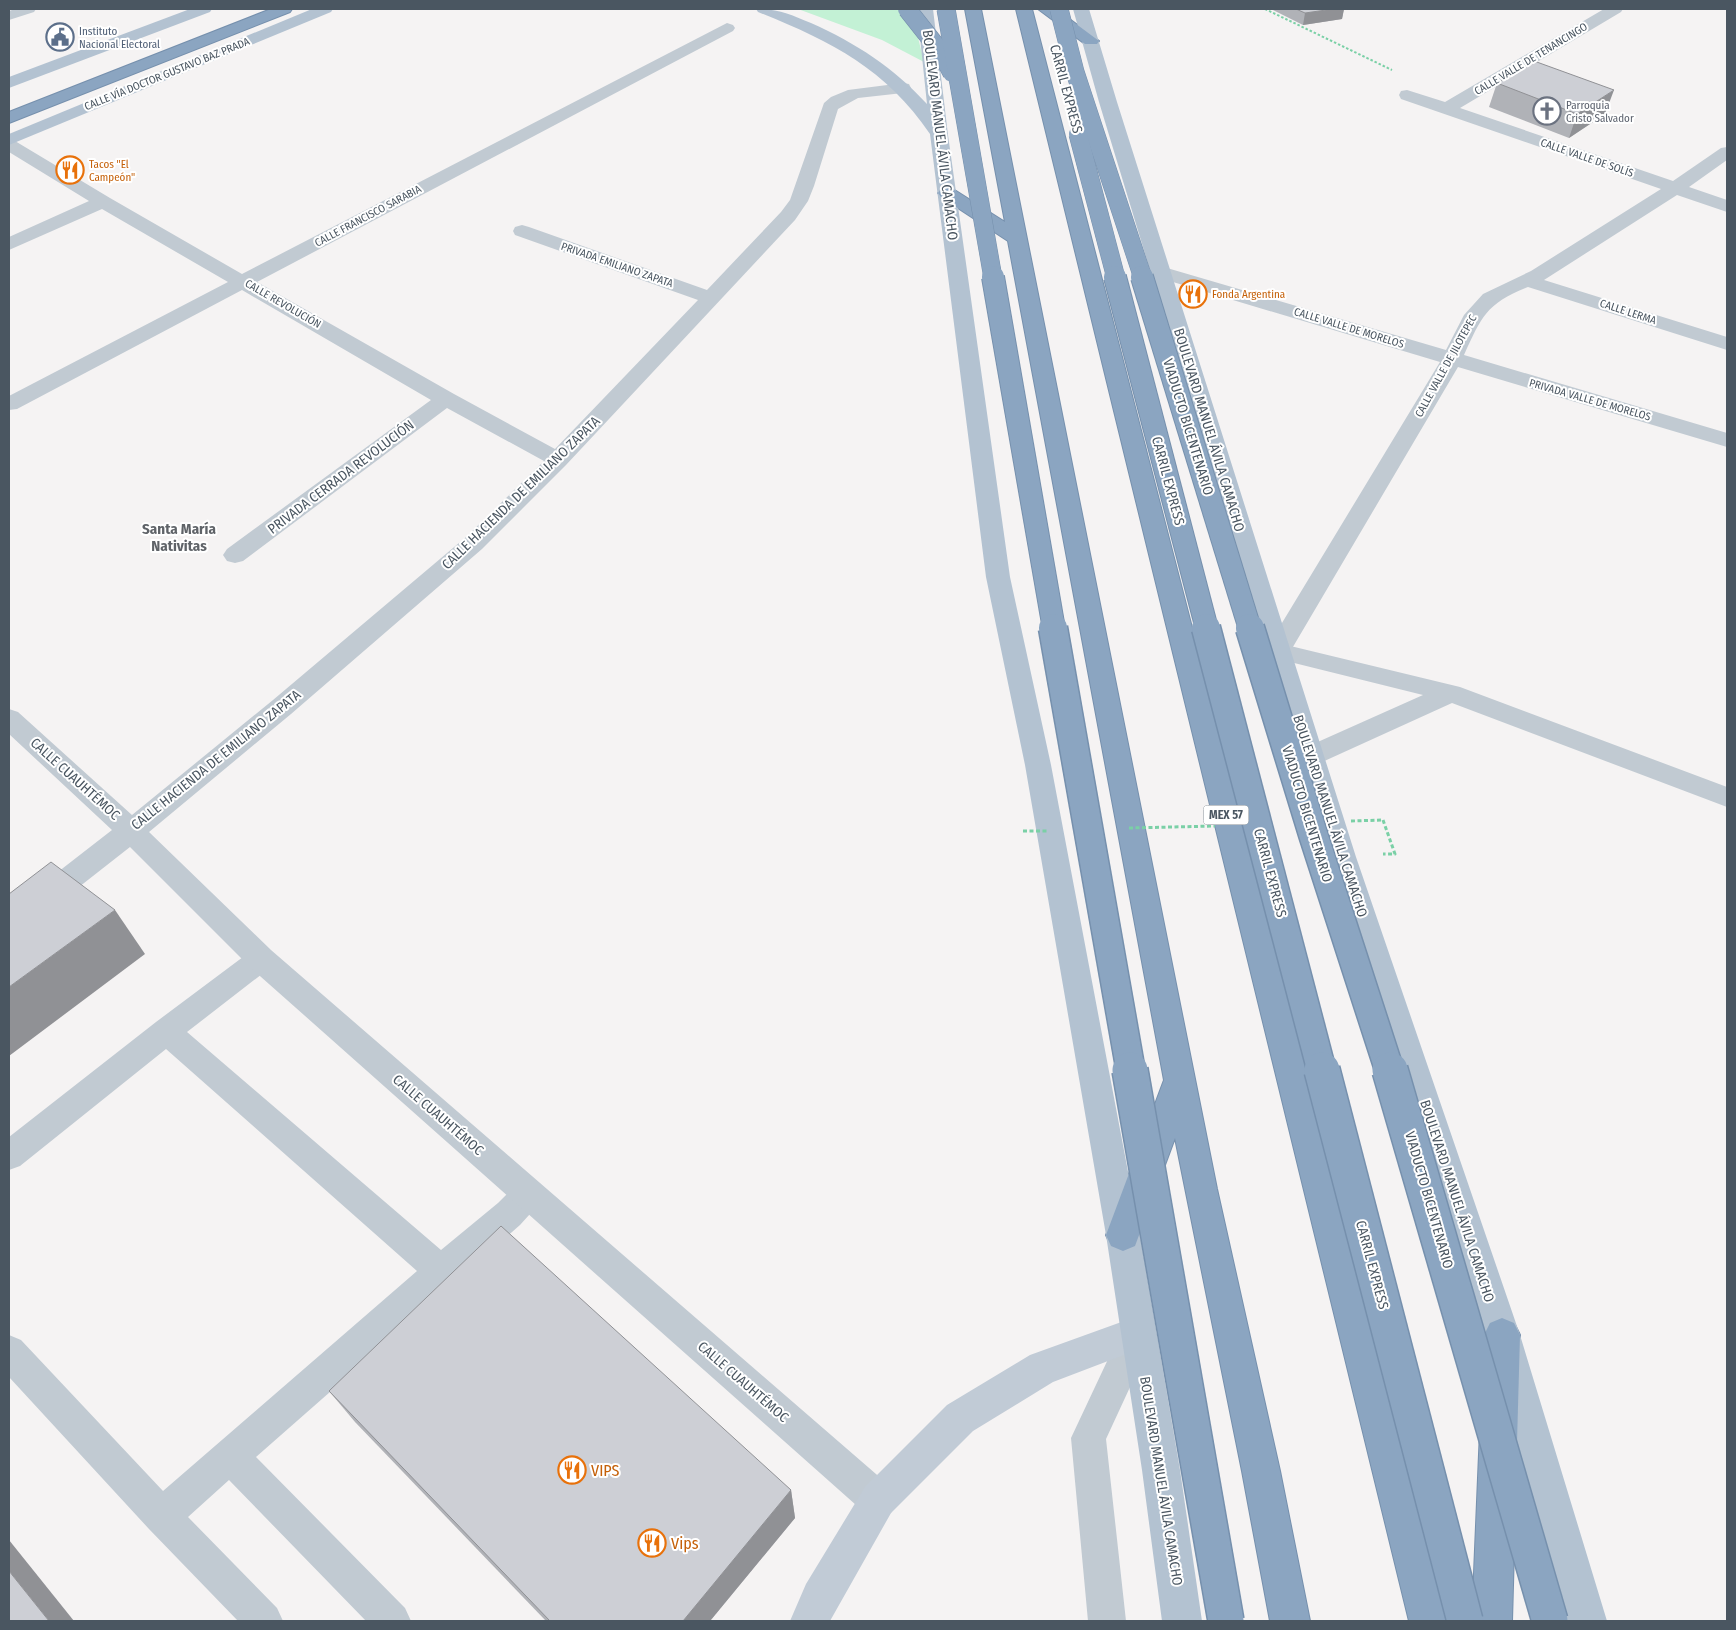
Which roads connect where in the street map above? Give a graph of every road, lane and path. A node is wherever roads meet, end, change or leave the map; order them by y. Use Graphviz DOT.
graph roads {
  1 [pos="29,9"];
  2 [pos="204,9"];
  3 [pos="284,9"];
  4 [pos="325,9"];
  5 [pos="764,9"];
  6 [pos="907,9"];
  7 [pos="925,9"];
  8 [pos="946,9"];
  9 [pos="973,9"];
  10 [pos="1024,9"];
  11 [pos="1046,9"];
  12 [pos="1059,9"];
  13 [pos="1081,9"];
  14 [pos="1265,9"];
  15 [pos="1615,9"];
  16 [pos="9,16"];
  17 [pos="727,28"];
  18 [pos="1091,41"];
  19 [pos="1396,72"];
  20 [pos="958,77"];
  21 [pos="9,83"];
  22 [pos="903,88"];
  23 [pos="1407,95"];
  24 [pos="1446,109"];
  25 [pos="9,118"];
  26 [pos="939,135"];
  27 [pos="9,140"];
  28 [pos="9,145"];
  29 [pos="1727,152"];
  30 [pos="1675,189"];
  31 [pos="947,193"];
  32 [pos="103,202"];
  33 [pos="1727,206"];
  34 [pos="522,231"];
  35 [pos="1017,238"];
  36 [pos="9,244"];
  37 [pos="1160,272"];
  38 [pos="1528,281"];
  39 [pos="244,282"];
  40 [pos="712,298"];
  41 [pos="1727,344"];
  42 [pos="1452,359"];
  43 [pos="446,399"];
  44 [pos="9,404"];
  45 [pos="1727,440"];
  46 [pos="558,460"];
  47 [pos="236,555"];
  48 [pos="1278,651"];
  49 [pos="1451,693"];
  50 [pos="9,719"];
  51 [pos="1311,756"];
  52 [pos="1727,797"];
  53 [pos="1343,822"];
  54 [pos="1223,825"];
  55 [pos="1123,828"];
  56 [pos="1053,830"];
  57 [pos="131,831"];
  58 [pos="1024,831"];
  59 [pos="1395,854"];
  60 [pos="9,926"];
  61 [pos="261,959"];
  62 [pos="166,1031"];
  63 [pos="1180,1080"];
  64 [pos="9,1156"];
  65 [pos="528,1194"];
  66 [pos="1123,1235"];
  67 [pos="441,1271"];
  68 [pos="1138,1333"];
  69 [pos="1502,1336"];
  70 [pos="9,1352"];
  71 [pos="230,1456"];
  72 [pos="878,1500"];
  73 [pos="162,1516"];
  74 [pos="264,1621"];
  75 [pos="392,1621"];
  76 [pos="810,1621"];
  77 [pos="1106,1621"];
  78 [pos="1182,1621"];
  79 [pos="1226,1621"];
  80 [pos="1290,1621"];
  81 [pos="1429,1621"];
  82 [pos="1465,1621"];
  83 [pos="1492,1621"];
  84 [pos="1550,1621"];
  85 [pos="1588,1621"];
  1 -- 16 [label="lane"];
  2 -- 21 [label="main road"];
  3 -- 25 [label="highway"];
  4 -- 27 [label="main road, CALLE VÍA DOCTOR GUSTAVO BAZ PRADA"];
  5 -- 22 [label="main road"];
  6 -- 20 [label="highway, bridge"];
  7 -- 26 [label="main road, BOULEVARD MANUEL ÁVILA CAMACHO"];
  8 -- 20 [label="highway, bridge"];
  9 -- 35 [label="highway"];
  10 -- 81 [label="highway, MEX 57"];
  11 -- 18 [label="highway"];
  11 -- 82 [label="highway, CARRIL EXPRESS, bridge"];
  12 -- 84 [label="highway, VIADUCTO BICENTENARIO, bridge"];
  13 -- 18 [label="main road, BOULEVARD MANUEL ÁVILA CAMACHO"];
  14 -- 19 [label="path"];
  15 -- 24 [label="street, CALLE VALLE DE TENANCINGO"];
  17 -- 39 [label="street, CALLE FRANCISCO SARABIA"];
  18 -- 37 [label="main road, BOULEVARD MANUEL ÁVILA CAMACHO"];
  20 -- 79 [label="highway, bridge"];
  22 -- 26 [label="main road"];
  22 -- 40 [label="street, CALLE HACIENDA DE EMILIANO ZAPATA"];
  23 -- 24 [label="street, CALLE VALLE DE SOLÍS"];
  24 -- 30 [label="street, CALLE VALLE DE SOLÍS"];
  26 -- 31 [label="main road, BOULEVARD MANUEL ÁVILA CAMACHO"];
  28 -- 32 [label="street, CALLE REVOLUCIÓN"];
  29 -- 30 [label="street, CALLE VALLE DE JILOTEPEC"];
  30 -- 33 [label="street, CALLE VALLE DE SOLÍS"];
  30 -- 38 [label="street, CALLE VALLE DE JILOTEPEC"];
  31 -- 35 [label="highway"];
  31 -- 66 [label="main road, BOULEVARD MANUEL ÁVILA CAMACHO"];
  32 -- 36 [label="street"];
  32 -- 39 [label="street, CALLE REVOLUCIÓN"];
  34 -- 40 [label="street, PRIVADA EMILIANO ZAPATA"];
  35 -- 63 [label="highway"];
  37 -- 42 [label="street, CALLE VALLE DE MORELOS"];
  37 -- 48 [label="main road, BOULEVARD MANUEL ÁVILA CAMACHO"];
  38 -- 41 [label="street, CALLE LERMA"];
  38 -- 42 [label="street, CALLE VALLE DE JILOTEPEC"];
  39 -- 43 [label="street, CALLE REVOLUCIÓN"];
  39 -- 44 [label="street, CALLE FRANCISCO SARABIA"];
  40 -- 46 [label="street, CALLE HACIENDA DE EMILIANO ZAPATA"];
  42 -- 45 [label="street, PRIVADA VALLE DE MORELOS"];
  42 -- 48 [label="street, CALLE VALLE DE JILOTEPEC"];
  43 -- 46 [label="street, CALLE REVOLUCIÓN"];
  43 -- 47 [label="street, PRIVADA CERRADA REVOLUCIÓN"];
  46 -- 57 [label="street, CALLE HACIENDA DE EMILIANO ZAPATA"];
  48 -- 49 [label="lane"];
  48 -- 51 [label="main road, BOULEVARD MANUEL ÁVILA CAMACHO"];
  49 -- 51 [label="lane"];
  49 -- 52 [label="lane"];
  50 -- 57 [label="street, CALLE CUAUHTÉMOC"];
  51 -- 69 [label="main road, BOULEVARD MANUEL ÁVILA CAMACHO"];
  53 -- 59 [label="path, bridge"];
  54 -- 55 [label="path, bridge"];
  56 -- 58 [label="path, bridge"];
  57 -- 60 [label="street, CALLE HACIENDA DE EMILIANO ZAPATA"];
  57 -- 61 [label="street, CALLE CUAUHTÉMOC"];
  61 -- 62 [label="lane"];
  61 -- 65 [label="street, CALLE CUAUHTÉMOC"];
  62 -- 64 [label="lane"];
  62 -- 67 [label="lane"];
  63 -- 66 [label="highway"];
  63 -- 80 [label="highway"];
  65 -- 67 [label="lane"];
  65 -- 72 [label="street, CALLE CUAUHTÉMOC"];
  66 -- 68 [label="main road, BOULEVARD MANUEL ÁVILA CAMACHO"];
  67 -- 71 [label="lane"];
  68 -- 72 [label="main road"];
  68 -- 77 [label="lane"];
  68 -- 78 [label="main road, BOULEVARD MANUEL ÁVILA CAMACHO"];
  69 -- 83 [label="highway"];
  69 -- 85 [label="main road, BOULEVARD MANUEL ÁVILA CAMACHO"];
  70 -- 73 [label="lane"];
  71 -- 73 [label="lane"];
  71 -- 75 [label="lane"];
  72 -- 76 [label="main road"];
  73 -- 74 [label="lane"];
}
